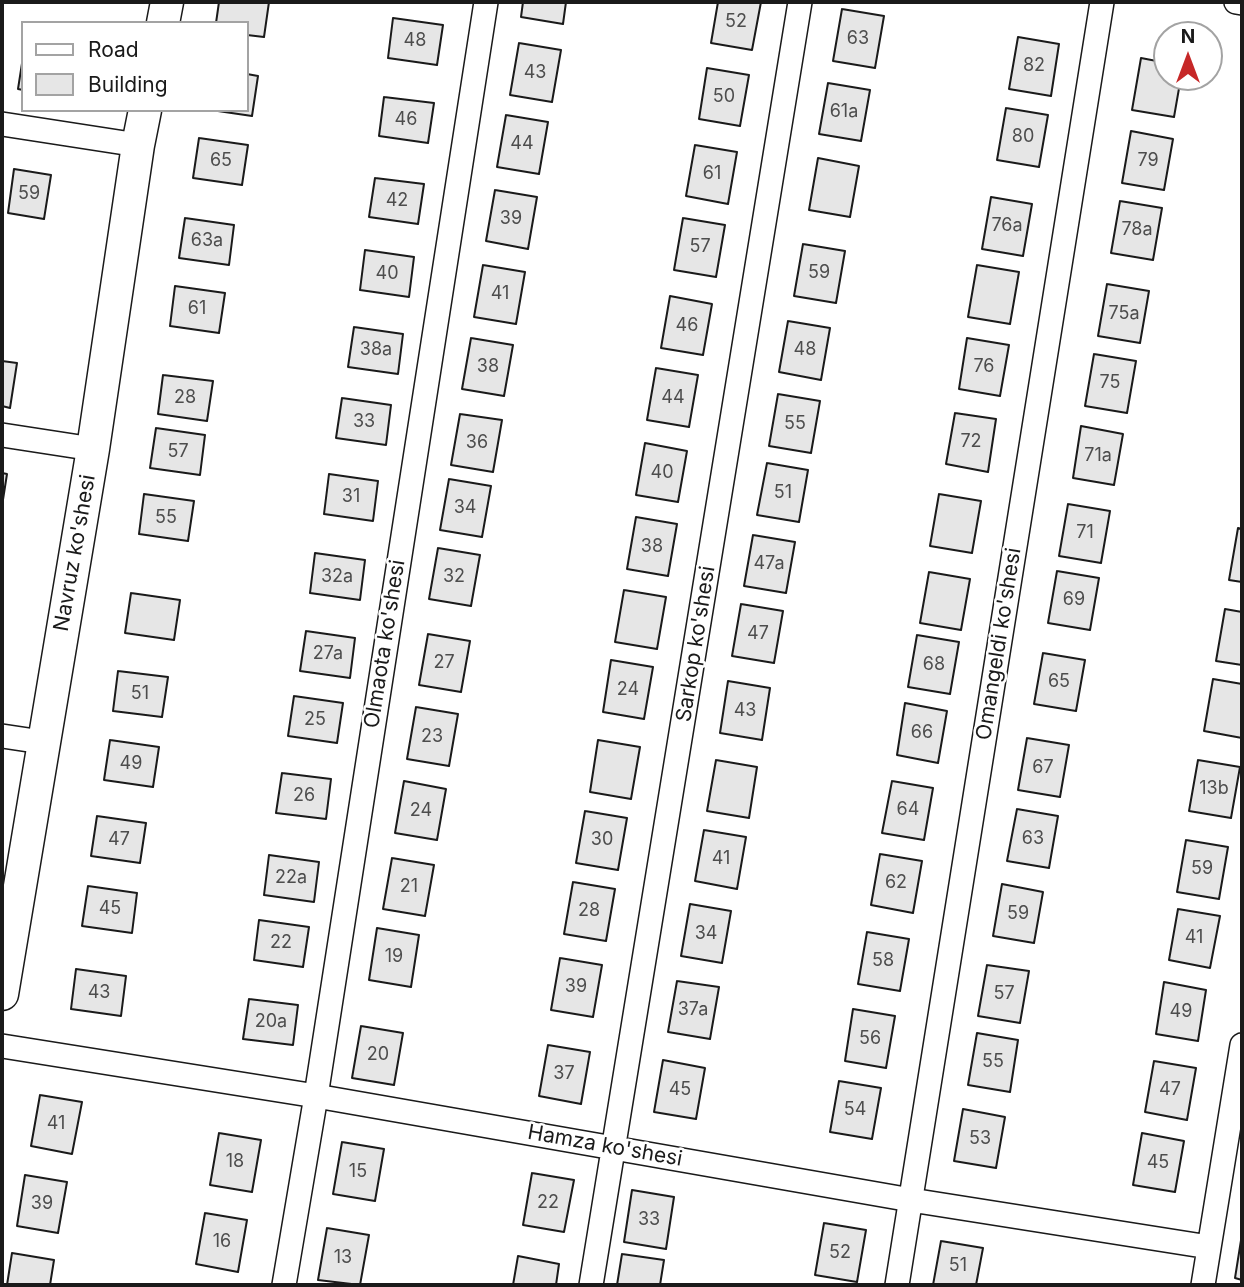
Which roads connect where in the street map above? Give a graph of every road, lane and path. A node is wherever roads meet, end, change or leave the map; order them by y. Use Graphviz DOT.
graph roads {
  1 [pos="167,2"];
  2 [pos="486,2"];
  3 [pos="800,2"];
  4 [pos="1102,2"];
  5 [pos="1236,2"];
  6 [pos="1242,3"];
  7 [pos="163,21"];
  8 [pos="145,112"];
  9 [pos="2,124"];
  10 [pos="138,145"];
  11 [pos="2,435"];
  12 [pos="93,449"];
  13 [pos="2,736"];
  14 [pos="43,742"];
  15 [pos="2,994"];
  16 [pos="1242,1045"];
  17 [pos="2,1046"];
  18 [pos="316,1096"];
  19 [pos="614,1148"];
  20 [pos="911,1200"];
  21 [pos="1209,1247"];
  22 [pos="284,1285"];
  23 [pos="591,1285"];
  24 [pos="897,1285"];
  25 [pos="1203,1285"];
  1 -- 7 [label="street"];
  2 -- 18 [label="street, Olmaota ko'shesi"];
  3 -- 19 [label="street, Sarkop ko'shesi"];
  4 -- 20 [label="street, Omangeldi ko'shesi"];
  5 -- 6 [label="street"];
  8 -- 10 [label="street, Navruz ko'shesi"];
  9 -- 10 [label="street"];
  10 -- 12 [label="street, Navruz ko'shesi"];
  11 -- 12 [label="street"];
  12 -- 14 [label="street, Navruz ko'shesi"];
  13 -- 14 [label="street"];
  14 -- 15 [label="street, Navruz ko'shesi"];
  16 -- 21 [label="street"];
  17 -- 18 [label="street, Hamza ko'shesi"];
  18 -- 19 [label="street, Hamza ko'shesi"];
  18 -- 22 [label="street, Olmaota ko'shesi"];
  19 -- 20 [label="street, Hamza ko'shesi"];
  19 -- 23 [label="street, Sarkop ko'shesi"];
  20 -- 21 [label="street, Hamza ko'shesi"];
  20 -- 24 [label="street, Omangeldi ko'shesi"];
  21 -- 25 [label="street"];
}
